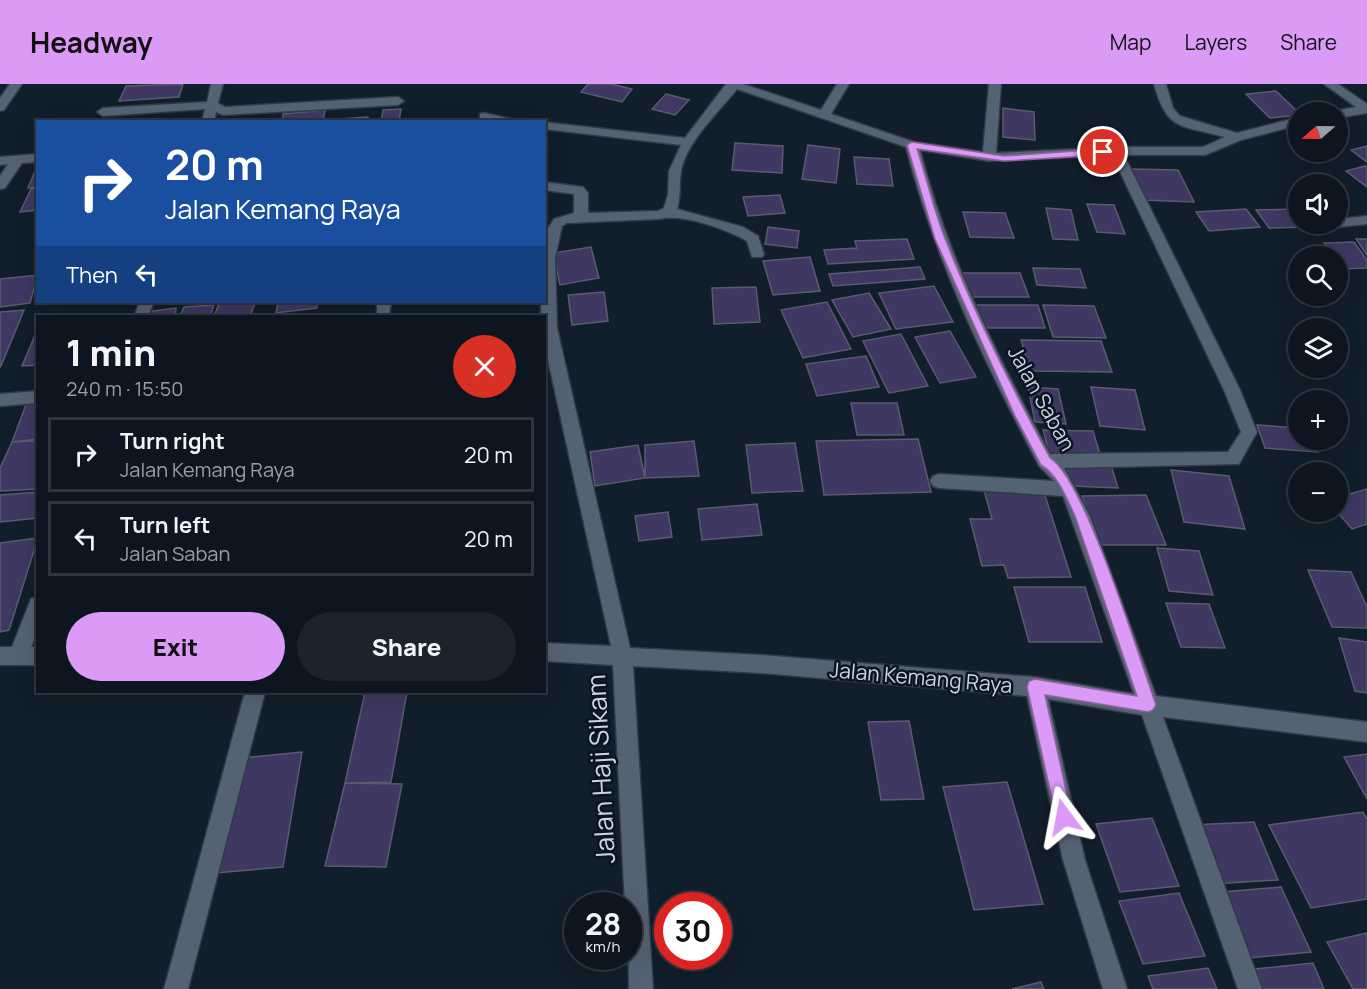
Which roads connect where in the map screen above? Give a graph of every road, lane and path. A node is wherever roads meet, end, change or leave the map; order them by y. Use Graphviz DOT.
graph roads {
  1 [pos="16,84"];
  2 [pos="218,84"];
  3 [pos="733,84"];
  4 [pos="843,84"];
  5 [pos="995,84"];
  6 [pos="1160,84"];
  7 [pos="1330,84"];
  8 [pos="398,101"];
  9 [pos="214,105"];
  10 [pos="0,107"];
  11 [pos="1367,109"];
  12 [pos="103,112"];
  13 [pos="1348,112"];
  14 [pos="484,117"];
  15 [pos="823,117"];
  16 [pos="209,120"];
  17 [pos="504,120"];
  18 [pos="1288,124"];
  19 [pos="546,125"];
  20 [pos="1237,137"];
  21 [pos="688,142"];
  22 [pos="912,145"];
  23 [pos="1116,151"];
  24 [pos="989,157"];
  25 [pos="36,158"];
  26 [pos="18,159"];
  27 [pos="0,161"];
  28 [pos="0,185"];
  29 [pos="546,186"];
  30 [pos="670,211"];
  31 [pos="584,217"];
  32 [pos="1367,220"];
  33 [pos="1348,222"];
  34 [pos="757,254"];
  35 [pos="36,397"];
  36 [pos="0,400"];
  37 [pos="1045,462"];
  38 [pos="939,481"];
  39 [pos="1068,489"];
  40 [pos="36,608"];
  41 [pos="546,652"];
  42 [pos="622,654"];
  43 [pos="11,657"];
  44 [pos="1035,687"];
  45 [pos="255,693"];
  46 [pos="1148,705"];
  47 [pos="1367,732"];
  48 [pos="177,989"];
  49 [pos="641,989"];
  50 [pos="1115,989"];
  51 [pos="1250,989"];
  1 -- 10 [label="street"];
  2 -- 9 [label="street"];
  3 -- 15 [label="street"];
  3 -- 21 [label="street"];
  4 -- 15 [label="street"];
  5 -- 24 [label="street"];
  6 -- 20 [label="street"];
  7 -- 11 [label="street"];
  8 -- 9 [label="street"];
  9 -- 12 [label="street"];
  9 -- 16 [label="street"];
  11 -- 13 [label="street"];
  14 -- 17 [label="street"];
  15 -- 22 [label="street"];
  18 -- 20 [label="street"];
  19 -- 21 [label="street"];
  20 -- 23 [label="street"];
  21 -- 30 [label="street"];
  22 -- 24 [label="street"];
  22 -- 37 [label="street, Jalan Saban"];
  23 -- 24 [label="street"];
  23 -- 37 [label="street"];
  25 -- 26 [label="street"];
  26 -- 27 [label="street"];
  26 -- 28 [label="street"];
  29 -- 31 [label="street"];
  30 -- 31 [label="street"];
  30 -- 34 [label="street"];
  31 -- 42 [label="street, Jalan Haji Sikam"];
  32 -- 33 [label="street"];
  35 -- 36 [label="street"];
  37 -- 39 [label="street, Jalan Saban"];
  38 -- 39 [label="street"];
  39 -- 46 [label="street, Jalan Saban"];
  40 -- 43 [label="street"];
  41 -- 42 [label="street, Jalan Kemang Raya"];
  42 -- 44 [label="street, Jalan Kemang Raya"];
  42 -- 49 [label="street, Jalan Haji Sikam"];
  44 -- 46 [label="street, Jalan Kemang Raya"];
  44 -- 50 [label="street"];
  45 -- 48 [label="street"];
  46 -- 47 [label="street, Jalan Kemang Raya"];
  46 -- 51 [label="street, Jalan Saban"];
}
